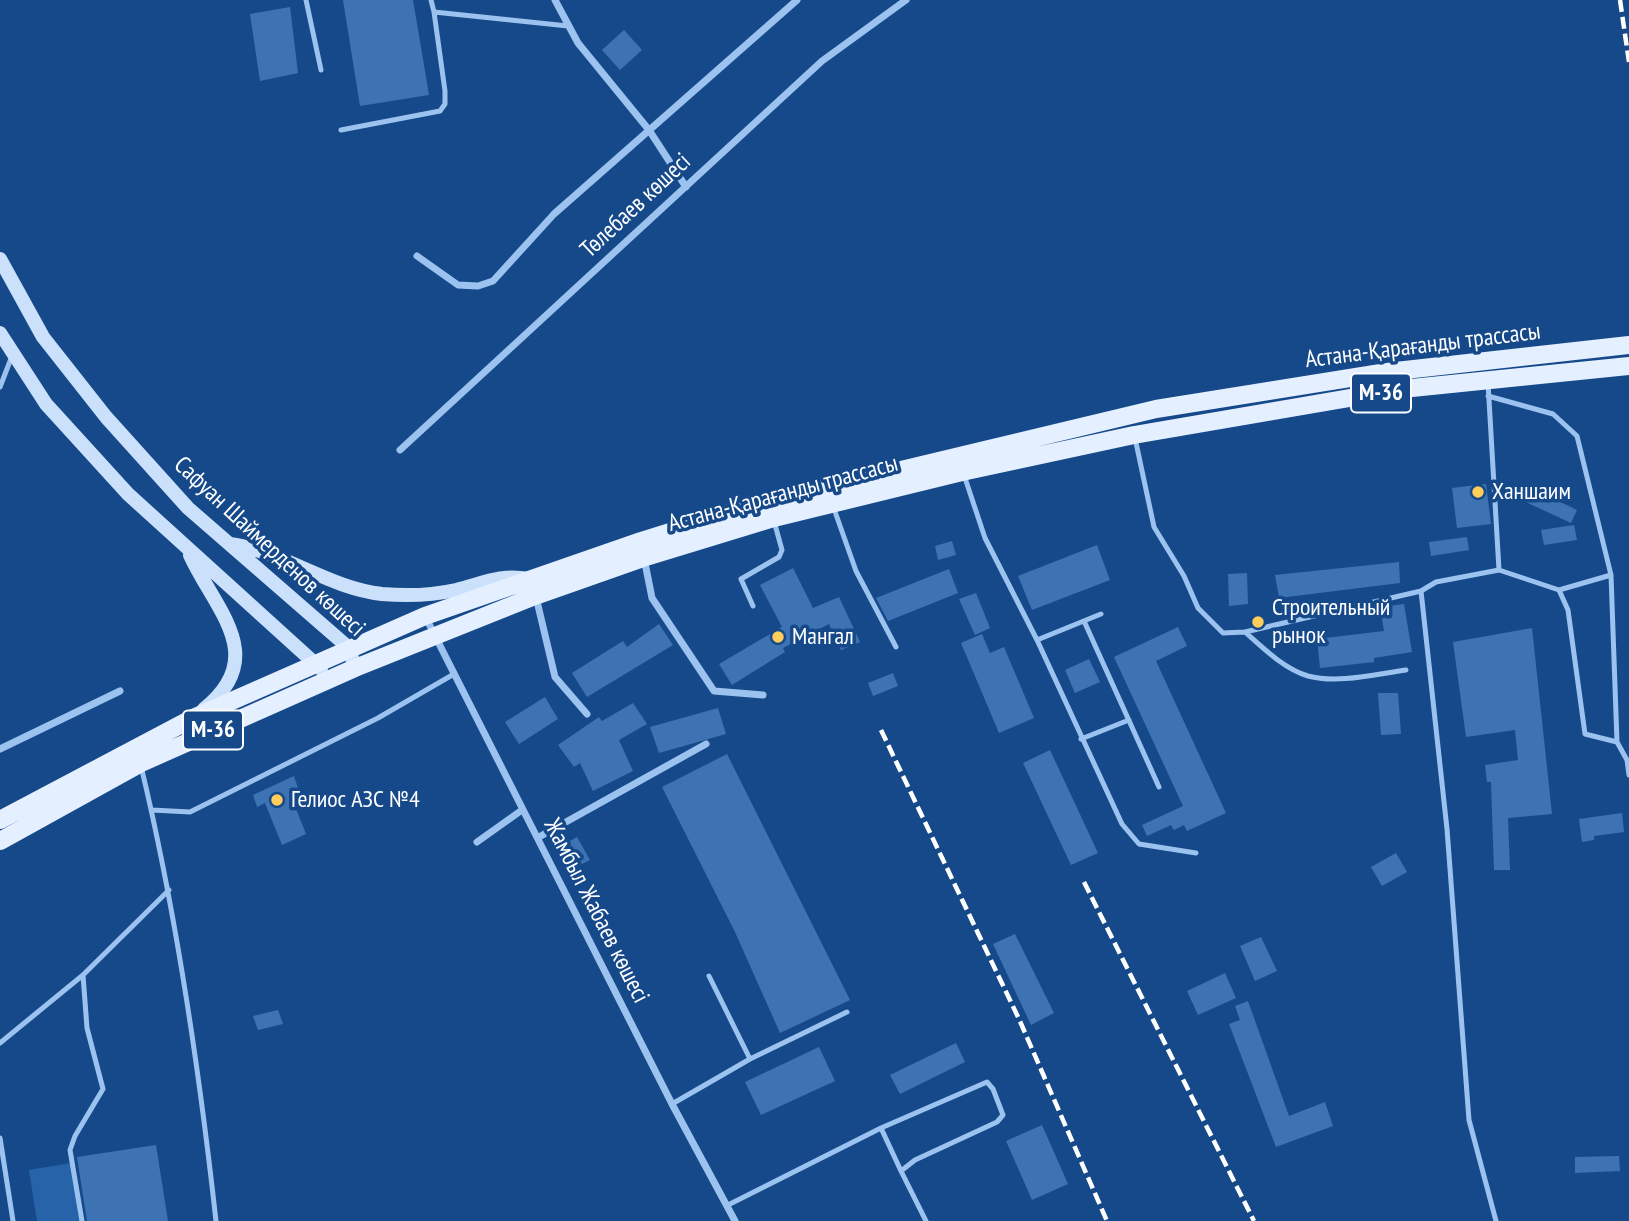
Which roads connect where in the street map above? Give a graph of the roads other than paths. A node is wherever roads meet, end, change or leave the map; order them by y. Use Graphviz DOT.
graph roads {
  1 [pos="306,0"];
  2 [pos="431,0"];
  3 [pos="555,0"];
  4 [pos="797,0"];
  5 [pos="906,0"];
  6 [pos="434,12"];
  7 [pos="568,26"];
  8 [pos="321,70"];
  9 [pos="341,130"];
  10 [pos="649,130"];
  11 [pos="686,187"];
  12 [pos="417,257"];
  13 [pos="0,259"];
  14 [pos="0,333"];
  15 [pos="1629,345"];
  16 [pos="13,353"];
  17 [pos="1629,366"];
  18 [pos="0,387"];
  19 [pos="1488,388"];
  20 [pos="1134,435"];
  21 [pos="400,450"];
  22 [pos="962,472"];
  23 [pos="832,503"];
  24 [pos="774,518"];
  25 [pos="230,544"];
  26 [pos="188,551"];
  27 [pos="643,558"];
  28 [pos="1499,570"];
  29 [pos="1611,575"];
  30 [pos="535,588"];
  31 [pos="1559,590"];
  32 [pos="1421,591"];
  33 [pos="753,606"];
  34 [pos="1101,614"];
  35 [pos="425,616"];
  36 [pos="1084,621"];
  37 [pos="1245,632"];
  38 [pos="433,636"];
  39 [pos="1037,640"];
  40 [pos="896,647"];
  41 [pos="349,648"];
  42 [pos="315,663"];
  43 [pos="355,668"];
  44 [pos="1406,670"];
  45 [pos="454,674"];
  46 [pos="330,679"];
  47 [pos="120,691"];
  48 [pos="763,695"];
  49 [pos="587,714"];
  50 [pos="193,718"];
  51 [pos="1129,719"];
  52 [pos="1081,738"];
  53 [pos="1617,742"];
  54 [pos="706,744"];
  55 [pos="0,749"];
  56 [pos="141,763"];
  57 [pos="1629,775"];
  58 [pos="1159,787"];
  59 [pos="152,810"];
  60 [pos="522,810"];
  61 [pos="0,820"];
  62 [pos="538,837"];
  63 [pos="0,841"];
  64 [pos="477,842"];
  65 [pos="1196,853"];
  66 [pos="169,890"];
  67 [pos="83,975"];
  68 [pos="709,976"];
  69 [pos="847,1012"];
  70 [pos="0,1043"];
  71 [pos="750,1059"];
  72 [pos="672,1104"];
  73 [pos="881,1128"];
  74 [pos="0,1138"];
  75 [pos="901,1171"];
  76 [pos="728,1205"];
  77 [pos="13,1221"];
  78 [pos="82,1221"];
  79 [pos="216,1221"];
  80 [pos="735,1221"];
  81 [pos="926,1221"];
  82 [pos="1496,1221"];
  1 -- 8 [label="lane"];
  2 -- 6 [label="lane"];
  3 -- 7 [label="street"];
  4 -- 10 [label="street"];
  5 -- 11 [label="street, Төлебаев көшесі"];
  6 -- 7 [label="lane"];
  6 -- 9 [label="lane"];
  7 -- 10 [label="street"];
  10 -- 11 [label="street"];
  10 -- 12 [label="street"];
  11 -- 21 [label="street, Төлебаев көшесі"];
  13 -- 25 [label="main road, Сафуан Шаймерденов көшесі"];
  14 -- 16 [label="main road"];
  15 -- 30 [label="main road, Астана-Қарағанды трассасы / M-36"];
  16 -- 18 [label="lane"];
  16 -- 26 [label="main road"];
  17 -- 19 [label="main road, Астана-Қарағанды трассасы / M-36"];
  19 -- 20 [label="main road, Астана-Қарағанды трассасы / M-36"];
  19 -- 28 [label="lane"];
  19 -- 29 [label="lane"];
  20 -- 22 [label="main road, Астана-Қарағанды трассасы / M-36"];
  20 -- 37 [label="lane"];
  22 -- 23 [label="main road, Астана-Қарағанды трассасы / M-36"];
  22 -- 39 [label="lane"];
  23 -- 24 [label="main road, Астана-Қарағанды трассасы / M-36"];
  23 -- 40 [label="lane"];
  24 -- 27 [label="main road, Астана-Қарағанды трассасы / M-36"];
  24 -- 33 [label="lane"];
  25 -- 30 [label="main road"];
  25 -- 41 [label="main road, Сафуан Шаймерденов көшесі"];
  26 -- 42 [label="main road"];
  26 -- 50 [label="main road"];
  27 -- 30 [label="main road, Астана-Қарағанды трассасы / M-36"];
  27 -- 48 [label="street"];
  28 -- 31 [label="lane"];
  28 -- 32 [label="lane"];
  29 -- 31 [label="lane"];
  29 -- 53 [label="lane"];
  30 -- 35 [label="main road, Астана-Қарағанды трассасы / M-36"];
  30 -- 38 [label="main road, Астана-Қарағанды трассасы / M-36"];
  30 -- 49 [label="street"];
  31 -- 53 [label="lane"];
  32 -- 37 [label="lane"];
  32 -- 82 [label="lane"];
  34 -- 36 [label="lane"];
  35 -- 38 [label="street, Жамбыл Жабаев көшесі"];
  35 -- 41 [label="main road, Астана-Қарағанды трассасы / M-36"];
  36 -- 39 [label="lane"];
  36 -- 51 [label="lane"];
  37 -- 44 [label="lane"];
  38 -- 43 [label="main road, Астана-Қарағанды трассасы / M-36"];
  38 -- 45 [label="street, Жамбыл Жабаев көшесі"];
  39 -- 52 [label="lane"];
  41 -- 42 [label="main road, Астана-Қарағанды трассасы / M-36"];
  41 -- 43 [label="main road, Сафуан Шаймерденов көшесі"];
  42 -- 46 [label="main road"];
  42 -- 50 [label="main road, Астана-Қарағанды трассасы / M-36"];
  43 -- 46 [label="main road, Астана-Қарағанды трассасы / M-36"];
  45 -- 59 [label="lane"];
  45 -- 60 [label="street, Жамбыл Жабаев көшесі"];
  46 -- 56 [label="main road, Астана-Қарағанды трассасы / M-36"];
  47 -- 55 [label="street"];
  50 -- 61 [label="main road, Астана-Қарағанды трассасы / M-36"];
  51 -- 52 [label="lane"];
  51 -- 58 [label="lane"];
  52 -- 65 [label="lane"];
  53 -- 57 [label="lane"];
  54 -- 62 [label="street"];
  56 -- 59 [label="lane"];
  56 -- 63 [label="main road, Астана-Қарағанды трассасы / M-36"];
  59 -- 66 [label="lane"];
  60 -- 62 [label="street, Жамбыл Жабаев көшесі"];
  60 -- 64 [label="street"];
  62 -- 72 [label="street, Жамбыл Жабаев көшесі"];
  66 -- 67 [label="lane"];
  66 -- 79 [label="lane"];
  67 -- 70 [label="lane"];
  67 -- 78 [label="lane"];
  68 -- 71 [label="lane"];
  69 -- 71 [label="lane"];
  71 -- 72 [label="lane"];
  72 -- 76 [label="street, Жамбыл Жабаев көшесі"];
  73 -- 75 [label="lane"];
  73 -- 75 [label="lane"];
  73 -- 76 [label="lane"];
  74 -- 77 [label="lane"];
  75 -- 81 [label="lane"];
  76 -- 80 [label="street, Жамбыл Жабаев көшесі"];
}
